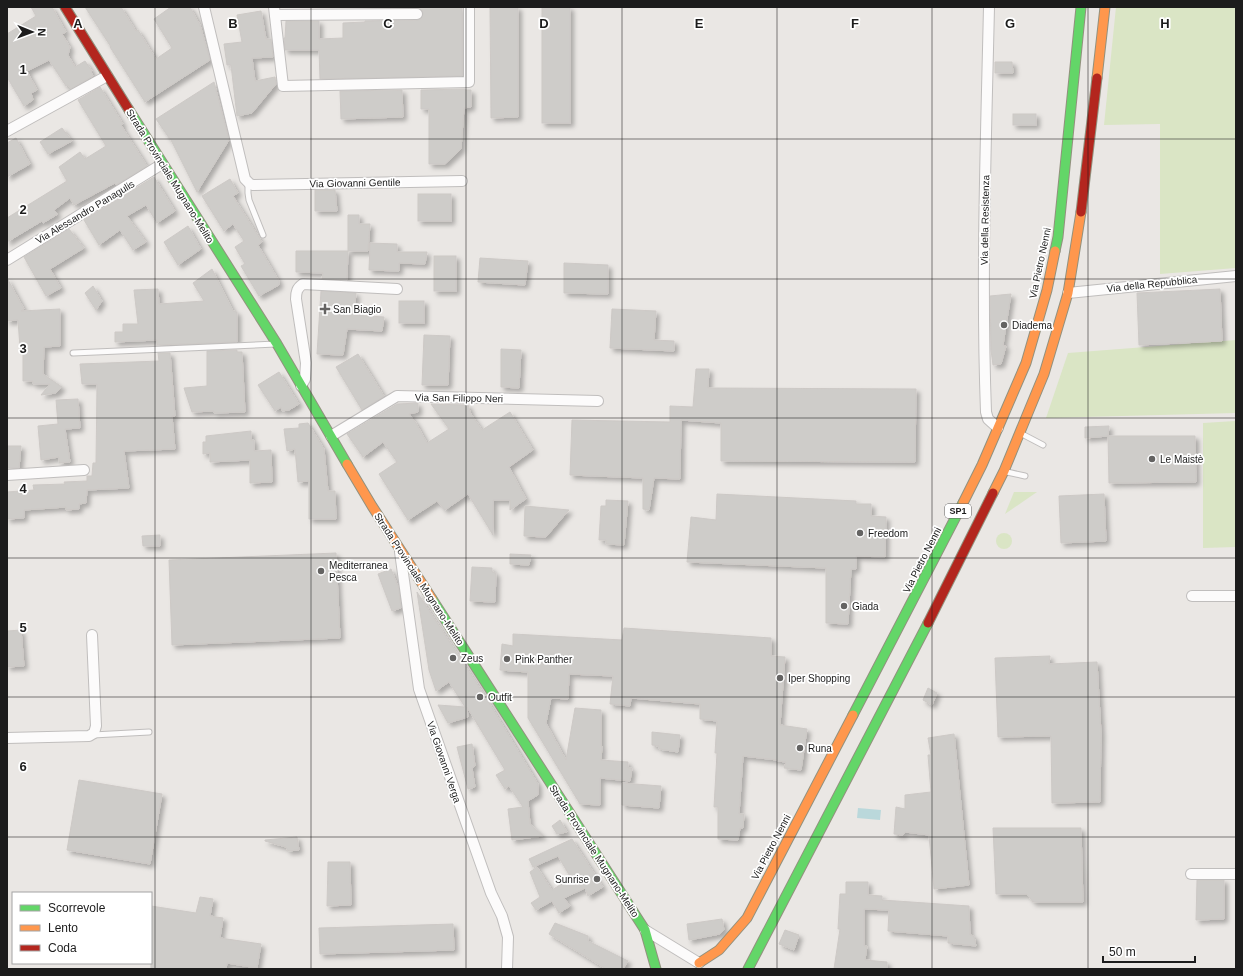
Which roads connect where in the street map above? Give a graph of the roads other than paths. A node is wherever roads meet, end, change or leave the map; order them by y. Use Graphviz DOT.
graph roads {
  1 [pos="65,7"];
  2 [pos="204,7"];
  3 [pos="469,7"];
  4 [pos="989,7"];
  5 [pos="1081,7"];
  6 [pos="1105,7"];
  7 [pos="275,11"];
  8 [pos="417,14"];
  9 [pos="107,76"];
  10 [pos="7,130"];
  11 [pos="162,164"];
  12 [pos="462,181"];
  13 [pos="248,183"];
  14 [pos="263,235"];
  15 [pos="7,260"];
  16 [pos="1236,276"];
  17 [pos="397,289"];
  18 [pos="1068,293"];
  19 [pos="277,344"];
  20 [pos="73,353"];
  21 [pos="301,386"];
  22 [pos="598,401"];
  23 [pos="998,428"];
  24 [pos="1020,433"];
  25 [pos="331,436"];
  26 [pos="1043,445"];
  27 [pos="84,470"];
  28 [pos="1004,471"];
  29 [pos="7,475"];
  30 [pos="1025,476"];
  31 [pos="400,549"];
  32 [pos="1192,596"];
  33 [pos="1236,596"];
  34 [pos="92,635"];
  35 [pos="149,732"];
  36 [pos="92,735"];
  37 [pos="7,738"];
  38 [pos="1191,874"];
  39 [pos="1236,874"];
  40 [pos="645,930"];
  41 [pos="703,964"];
  42 [pos="508,969"];
  43 [pos="656,969"];
  44 [pos="690,969"];
  45 [pos="748,969"];
  1 -- 9 [label="main road, Strada Provinciale Mugnano-Melito"];
  2 -- 13 [label="street"];
  3 -- 7 [label="street"];
  4 -- 23 [label="street, Via della Resistenza"];
  5 -- 23 [label="main road, Via Pietro Nenni / SP1"];
  6 -- 18 [label="main road, SP1"];
  7 -- 8 [label="street"];
  9 -- 10 [label="street"];
  9 -- 11 [label="main road, Strada Provinciale Mugnano-Melito"];
  11 -- 15 [label="street, Via Alessandro Panagulis"];
  11 -- 19 [label="main road, Strada Provinciale Mugnano-Melito"];
  12 -- 13 [label="street, Via Giovanni Gentile"];
  13 -- 14 [label="lane"];
  16 -- 18 [label="street, Via della Repubblica"];
  17 -- 21 [label="street"];
  18 -- 24 [label="main road, SP1"];
  19 -- 20 [label="lane"];
  19 -- 21 [label="main road, Strada Provinciale Mugnano-Melito"];
  21 -- 25 [label="main road, Strada Provinciale Mugnano-Melito"];
  22 -- 25 [label="street, Via San Filippo Neri"];
  23 -- 41 [label="main road, Via Pietro Nenni / SP1"];
  24 -- 26 [label="lane"];
  24 -- 28 [label="main road, SP1"];
  25 -- 31 [label="main road, Strada Provinciale Mugnano-Melito"];
  27 -- 29 [label="street"];
  28 -- 30 [label="lane"];
  28 -- 45 [label="main road, SP1"];
  31 -- 40 [label="main road, Strada Provinciale Mugnano-Melito"];
  31 -- 42 [label="street, Via Giovanni Verga"];
  32 -- 33 [label="street"];
  34 -- 36 [label="street"];
  35 -- 36 [label="lane"];
  36 -- 37 [label="street"];
  38 -- 39 [label="street"];
  40 -- 41 [label="street, Strada Provinciale Mugnano-Melito"];
  40 -- 43 [label="main road, Strada Provinciale Mugnano-Melito"];
  41 -- 44 [label="main road, Via Pietro Nenni"];
}
